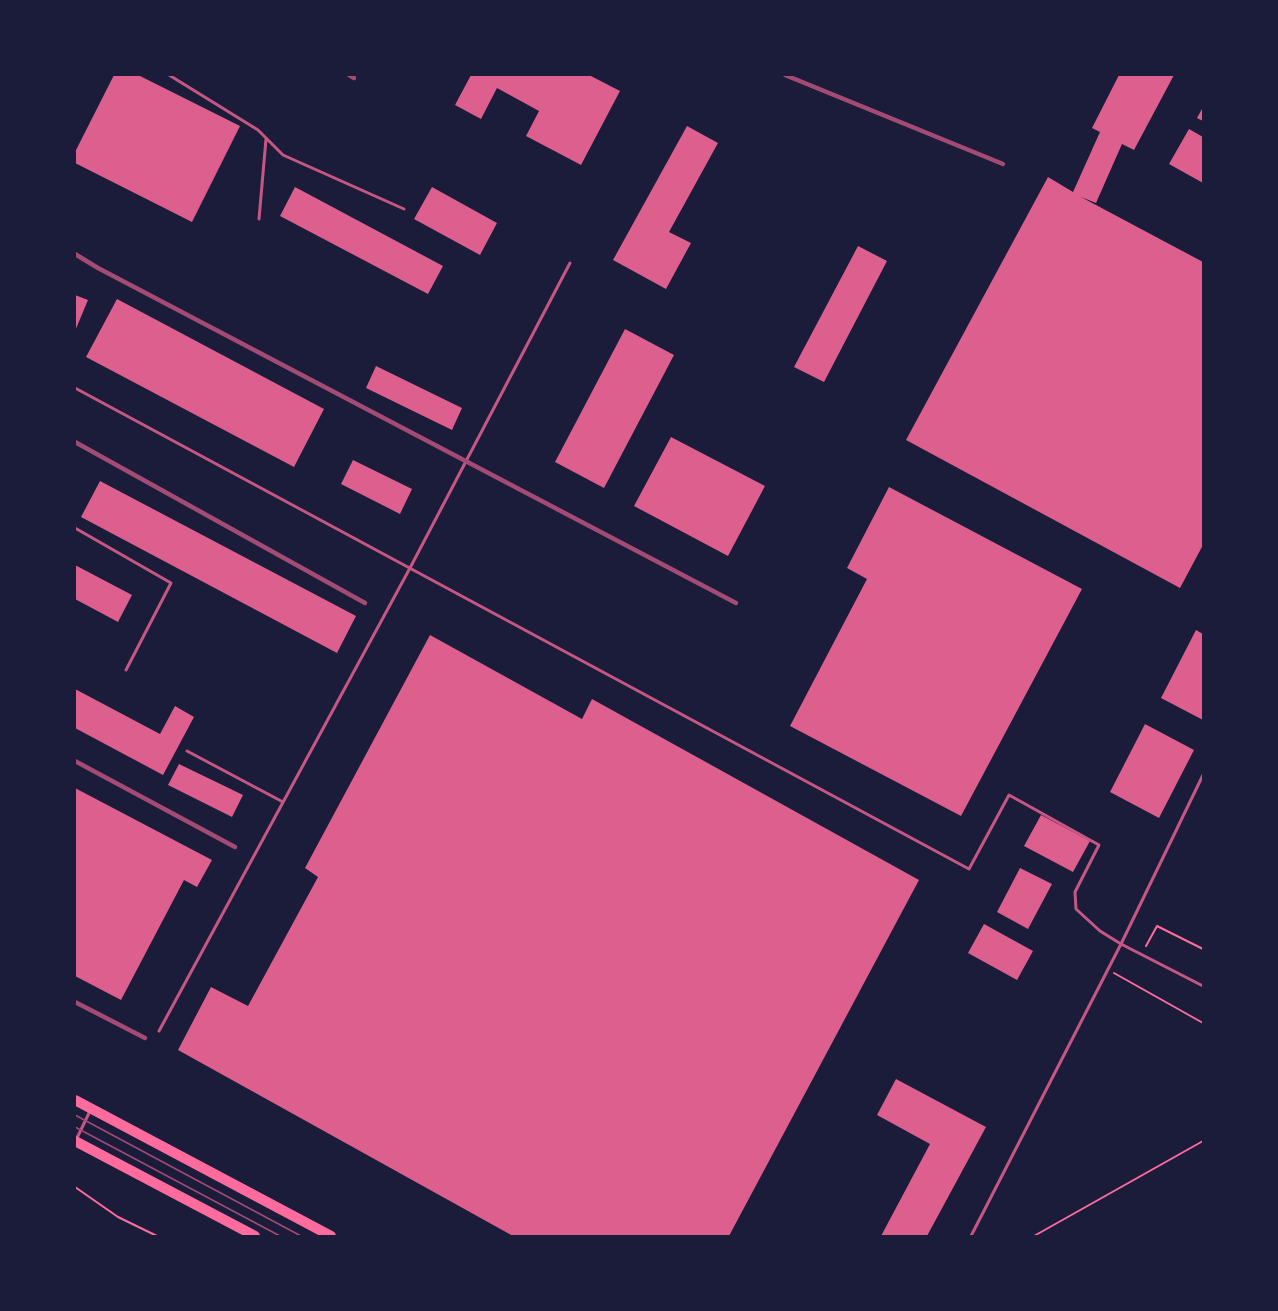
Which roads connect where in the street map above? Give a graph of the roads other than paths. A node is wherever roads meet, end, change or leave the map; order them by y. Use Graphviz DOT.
graph roads {
  1 [pos="169,75"];
  2 [pos="266,139"];
  3 [pos="404,209"];
  4 [pos="259,219"];
  5 [pos="570,263"];
  6 [pos="75,388"];
  7 [pos="75,528"];
  8 [pos="410,568"];
  9 [pos="126,670"];
  10 [pos="187,751"];
  11 [pos="1203,775"];
  12 [pos="283,802"];
  13 [pos="1121,944"];
  14 [pos="1203,986"];
  15 [pos="159,1031"];
  16 [pos="75,1100"];
  17 [pos="91,1108"];
  18 [pos="75,1141"];
  19 [pos="255,1236"];
  20 [pos="331,1236"];
  21 [pos="971,1236"];
  1 -- 2 [label="lane"];
  2 -- 3 [label="lane"];
  2 -- 4 [label="lane"];
  5 -- 8 [label="lane"];
  6 -- 8 [label="lane"];
  7 -- 9 [label="lane"];
  8 -- 12 [label="lane"];
  8 -- 13 [label="lane"];
  10 -- 12 [label="lane"];
  11 -- 13 [label="lane"];
  12 -- 15 [label="lane"];
  13 -- 14 [label="lane"];
  13 -- 21 [label="lane"];
  16 -- 17 [label="highway"];
  17 -- 18 [label="lane"];
  17 -- 20 [label="highway"];
  18 -- 19 [label="highway"];
}
